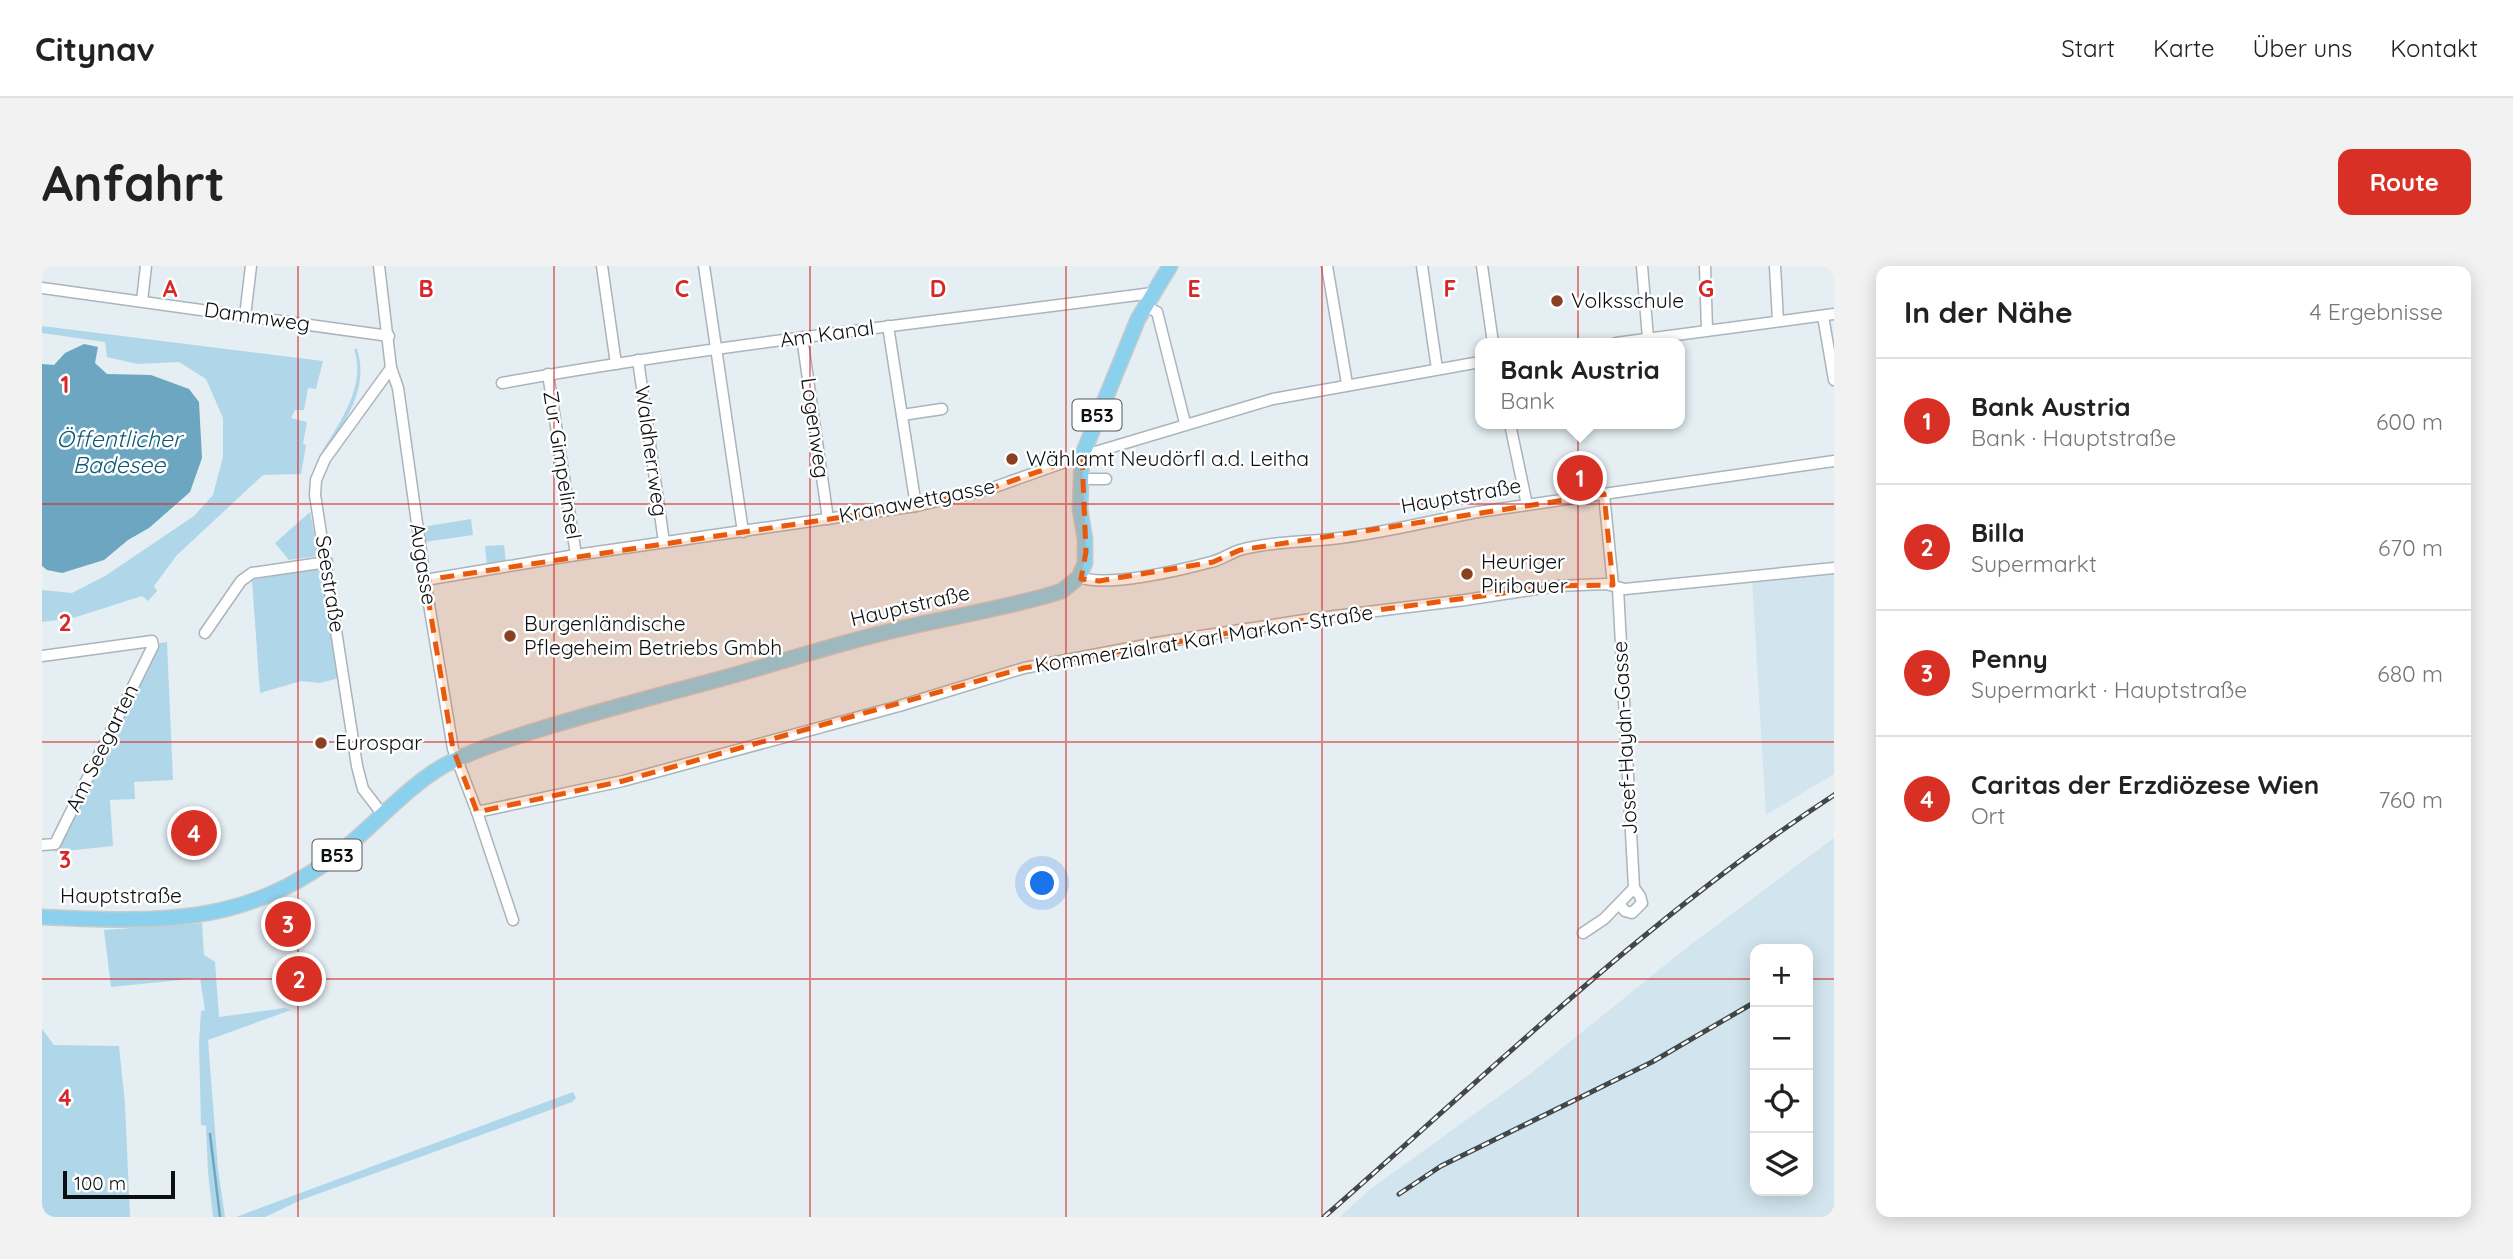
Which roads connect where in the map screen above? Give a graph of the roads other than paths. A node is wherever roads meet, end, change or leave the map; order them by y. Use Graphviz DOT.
graph roads {
  1 [pos="146,266"];
  2 [pos="251,266"];
  3 [pos="379,266"];
  4 [pos="602,266"];
  5 [pos="704,266"];
  6 [pos="1170,266"];
  7 [pos="1327,266"];
  8 [pos="1422,266"];
  9 [pos="1482,266"];
  10 [pos="1642,266"];
  11 [pos="1705,266"];
  12 [pos="1774,266"];
  13 [pos="42,288"];
  14 [pos="1148,300"];
  15 [pos="142,301"];
  16 [pos="1829,315"];
  17 [pos="245,316"];
  18 [pos="1778,321"];
  19 [pos="888,326"];
  20 [pos="1707,330"];
  21 [pos="389,336"];
  22 [pos="802,338"];
  23 [pos="1492,338"];
  24 [pos="1648,338"];
  25 [pos="716,351"];
  26 [pos="638,360"];
  27 [pos="1475,363"];
  28 [pos="616,364"];
  29 [pos="391,368"];
  30 [pos="1437,369"];
  31 [pos="548,374"];
  32 [pos="1834,380"];
  33 [pos="502,383"];
  34 [pos="1348,384"];
  35 [pos="942,409"];
  36 [pos="902,415"];
  37 [pos="1185,423"];
  38 [pos="1511,429"];
  39 [pos="1082,456"];
  40 [pos="1834,461"];
  41 [pos="1080,479"];
  42 [pos="1106,479"];
  43 [pos="1604,494"];
  44 [pos="1527,505"];
  45 [pos="916,506"];
  46 [pos="828,519"];
  47 [pos="743,532"];
  48 [pos="664,542"];
  49 [pos="576,555"];
  50 [pos="327,562"];
  51 [pos="1834,568"];
  52 [pos="1079,577"];
  53 [pos="425,580"];
  54 [pos="1615,587"];
  55 [pos="205,633"];
  56 [pos="42,656"];
  57 [pos="457,760"];
  58 [pos="477,812"];
  59 [pos="383,815"];
  60 [pos="42,845"];
  61 [pos="1634,888"];
  62 [pos="1619,904"];
  63 [pos="42,917"];
  64 [pos="513,920"];
  65 [pos="1583,933"];
  1 -- 15 [label="street"];
  2 -- 17 [label="street"];
  3 -- 21 [label="street, Augasse"];
  4 -- 28 [label="street"];
  5 -- 25 [label="street"];
  6 -- 14 [label="main road, B53"];
  7 -- 34 [label="street"];
  8 -- 30 [label="street"];
  9 -- 23 [label="street"];
  10 -- 24 [label="street"];
  11 -- 20 [label="street"];
  12 -- 18 [label="street"];
  13 -- 15 [label="street, Dammweg"];
  14 -- 19 [label="street, Am Kanal"];
  14 -- 37 [label="street"];
  14 -- 39 [label="main road, B53"];
  15 -- 17 [label="street, Dammweg"];
  16 -- 18 [label="street"];
  16 -- 32 [label="street"];
  17 -- 21 [label="street, Dammweg"];
  18 -- 20 [label="street"];
  19 -- 22 [label="street, Am Kanal"];
  19 -- 36 [label="street"];
  20 -- 24 [label="street"];
  21 -- 29 [label="street, Augasse"];
  22 -- 25 [label="street, Am Kanal"];
  22 -- 46 [label="street, Logenweg"];
  25 -- 26 [label="street, Am Kanal"];
  25 -- 47 [label="street"];
  26 -- 28 [label="street, Am Kanal"];
  26 -- 48 [label="street, Waldherrweg"];
  27 -- 30 [label="street, Kranawettgasse"];
  28 -- 31 [label="street, Am Kanal"];
  29 -- 50 [label="street, Seestraße"];
  29 -- 53 [label="street, Augasse"];
  30 -- 34 [label="street, Kranawettgasse"];
  31 -- 33 [label="street, Am Kanal"];
  31 -- 49 [label="street, Zur Gimpelinsel"];
  34 -- 37 [label="street, Kranawettgasse"];
  35 -- 36 [label="street"];
  36 -- 45 [label="street"];
  37 -- 39 [label="street, Kranawettgasse"];
  38 -- 44 [label="street"];
  39 -- 41 [label="main road, B53"];
  39 -- 45 [label="street, Kranawettgasse"];
  40 -- 43 [label="street, Hauptstraße"];
  41 -- 42 [label="street"];
  41 -- 52 [label="main road, B53"];
  43 -- 44 [label="street, Hauptstraße"];
  43 -- 54 [label="street, Josef-Haydn-Gasse"];
  44 -- 52 [label="street, Hauptstraße"];
  45 -- 46 [label="street, Kranawettgasse"];
  46 -- 47 [label="street, Kranawettgasse"];
  47 -- 48 [label="street, Kranawettgasse"];
  48 -- 49 [label="street, Kranawettgasse"];
  49 -- 53 [label="street, Kranawettgasse"];
  50 -- 55 [label="street"];
  50 -- 59 [label="street, Seestraße"];
  51 -- 54 [label="street, Kommerzialrat Karl Markon-Straße"];
  52 -- 57 [label="main road, Hauptstraße / B53"];
  53 -- 57 [label="street, Augasse"];
  54 -- 58 [label="street, Kommerzialrat Karl Markon-Straße"];
  54 -- 61 [label="street, Josef-Haydn-Gasse"];
  56 -- 60 [label="street, Am Seegarten"];
  57 -- 58 [label="street"];
  57 -- 59 [label="main road, Hauptstraße / B53"];
  58 -- 64 [label="street"];
  59 -- 63 [label="main road, Hauptstraße / B53"];
  61 -- 62 [label="street, Josef-Haydn-Gasse"];
  61 -- 62 [label="street, Josef-Haydn-Gasse"];
  62 -- 65 [label="street, Josef-Haydn-Gasse"];
}
